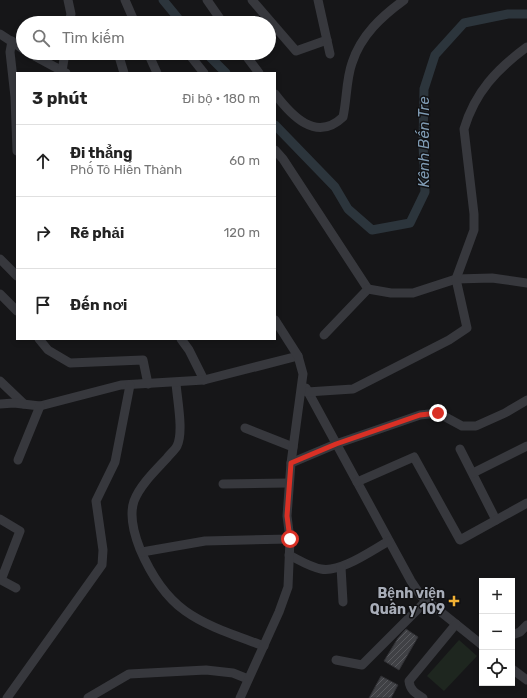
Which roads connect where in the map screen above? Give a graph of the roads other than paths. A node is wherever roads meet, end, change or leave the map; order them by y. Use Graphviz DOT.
graph roads {
  1 [pos="68,0"];
  2 [pos="125,0"];
  3 [pos="207,0"];
  4 [pos="252,0"];
  5 [pos="318,0"];
  6 [pos="404,0"];
  7 [pos="71,16"];
  8 [pos="132,16"];
  9 [pos="218,16"];
  10 [pos="266,16"];
  11 [pos="276,28"];
  12 [pos="0,34"];
  13 [pos="327,40"];
  14 [pos="12,41"];
  15 [pos="16,44"];
  16 [pos="527,47"];
  17 [pos="330,54"];
  18 [pos="42,60"];
  19 [pos="65,60"];
  20 [pos="120,60"];
  21 [pos="151,60"];
  22 [pos="194,60"];
  23 [pos="249,60"];
  24 [pos="64,72"];
  25 [pos="124,72"];
  26 [pos="157,72"];
  27 [pos="203,72"];
  28 [pos="258,72"];
  29 [pos="276,95"];
  30 [pos="16,124"];
  31 [pos="276,151"];
  32 [pos="0,259"];
  33 [pos="16,275"];
  34 [pos="456,279"];
  35 [pos="527,283"];
  36 [pos="368,289"];
  37 [pos="0,294"];
  38 [pos="16,310"];
  39 [pos="276,322"];
  40 [pos="324,335"];
  41 [pos="40,340"];
  42 [pos="182,340"];
  43 [pos="298,356"];
  44 [pos="303,374"];
  45 [pos="204,380"];
  46 [pos="0,381"];
  47 [pos="176,383"];
  48 [pos="148,384"];
  49 [pos="130,385"];
  50 [pos="307,392"];
  51 [pos="527,400"];
  52 [pos="0,404"];
  53 [pos="24,404"];
  54 [pos="40,406"];
  55 [pos="245,428"];
  56 [pos="336,444"];
  57 [pos="527,446"];
  58 [pos="293,447"];
  59 [pos="460,450"];
  60 [pos="18,460"];
  61 [pos="291,463"];
  62 [pos="473,474"];
  63 [pos="357,482"];
  64 [pos="290,483"];
  65 [pos="223,484"];
  66 [pos="527,503"];
  67 [pos="0,519"];
  68 [pos="496,520"];
  69 [pos="290,539"];
  70 [pos="389,541"];
  71 [pos="142,552"];
  72 [pos="290,555"];
  73 [pos="342,566"];
  74 [pos="16,588"];
  75 [pos="427,600"];
  76 [pos="343,602"];
  77 [pos="456,624"];
  78 [pos="527,625"];
  79 [pos="520,635"];
  80 [pos="479,643"];
  81 [pos="264,646"];
  82 [pos="336,660"];
  83 [pos="515,671"];
  84 [pos="248,679"];
  85 [pos="527,680"];
  86 [pos="7,698"];
  87 [pos="88,698"];
  88 [pos="240,698"];
  89 [pos="423,698"];
  1 -- 7 [label="street"];
  2 -- 8 [label="street"];
  3 -- 9 [label="street"];
  4 -- 10 [label="street"];
  5 -- 13 [label="street"];
  6 -- 29 [label="street"];
  11 -- 13 [label="street"];
  12 -- 14 [label="street"];
  13 -- 17 [label="street"];
  14 -- 15 [label="street"];
  14 -- 30 [label="street"];
  16 -- 34 [label="street"];
  18 -- 24 [label="street"];
  19 -- 24 [label="street"];
  20 -- 25 [label="street"];
  21 -- 26 [label="street"];
  22 -- 27 [label="street"];
  23 -- 28 [label="street"];
  31 -- 36 [label="street"];
  32 -- 33 [label="street"];
  34 -- 35 [label="street"];
  34 -- 36 [label="street"];
  34 -- 50 [label="street"];
  36 -- 40 [label="street"];
  37 -- 38 [label="street"];
  39 -- 43 [label="street"];
  41 -- 48 [label="street"];
  42 -- 45 [label="street"];
  43 -- 44 [label="street"];
  43 -- 45 [label="street"];
  44 -- 50 [label="street"];
  44 -- 58 [label="street"];
  45 -- 47 [label="street"];
  46 -- 53 [label="street"];
  47 -- 48 [label="street"];
  47 -- 71 [label="street"];
  48 -- 49 [label="street"];
  49 -- 54 [label="street"];
  49 -- 86 [label="street"];
  50 -- 56 [label="street"];
  51 -- 56 [label="street"];
  52 -- 53 [label="street"];
  53 -- 54 [label="street"];
  54 -- 60 [label="street"];
  55 -- 58 [label="street"];
  56 -- 61 [label="street"];
  56 -- 63 [label="street"];
  57 -- 62 [label="street"];
  58 -- 61 [label="street"];
  59 -- 62 [label="street"];
  61 -- 64 [label="street"];
  62 -- 68 [label="street"];
  63 -- 68 [label="street"];
  63 -- 70 [label="street"];
  64 -- 65 [label="street"];
  64 -- 69 [label="street"];
  66 -- 68 [label="street"];
  67 -- 74 [label="street"];
  69 -- 71 [label="street"];
  69 -- 72 [label="street"];
  70 -- 73 [label="street"];
  70 -- 75 [label="street"];
  71 -- 81 [label="street"];
  72 -- 73 [label="street"];
  72 -- 81 [label="street"];
  73 -- 76 [label="street"];
  75 -- 77 [label="street"];
  75 -- 82 [label="street"];
  77 -- 80 [label="street"];
  77 -- 89 [label="street"];
  78 -- 79 [label="street"];
  81 -- 84 [label="street"];
  83 -- 85 [label="street"];
  84 -- 87 [label="street"];
  84 -- 88 [label="street"];
}
